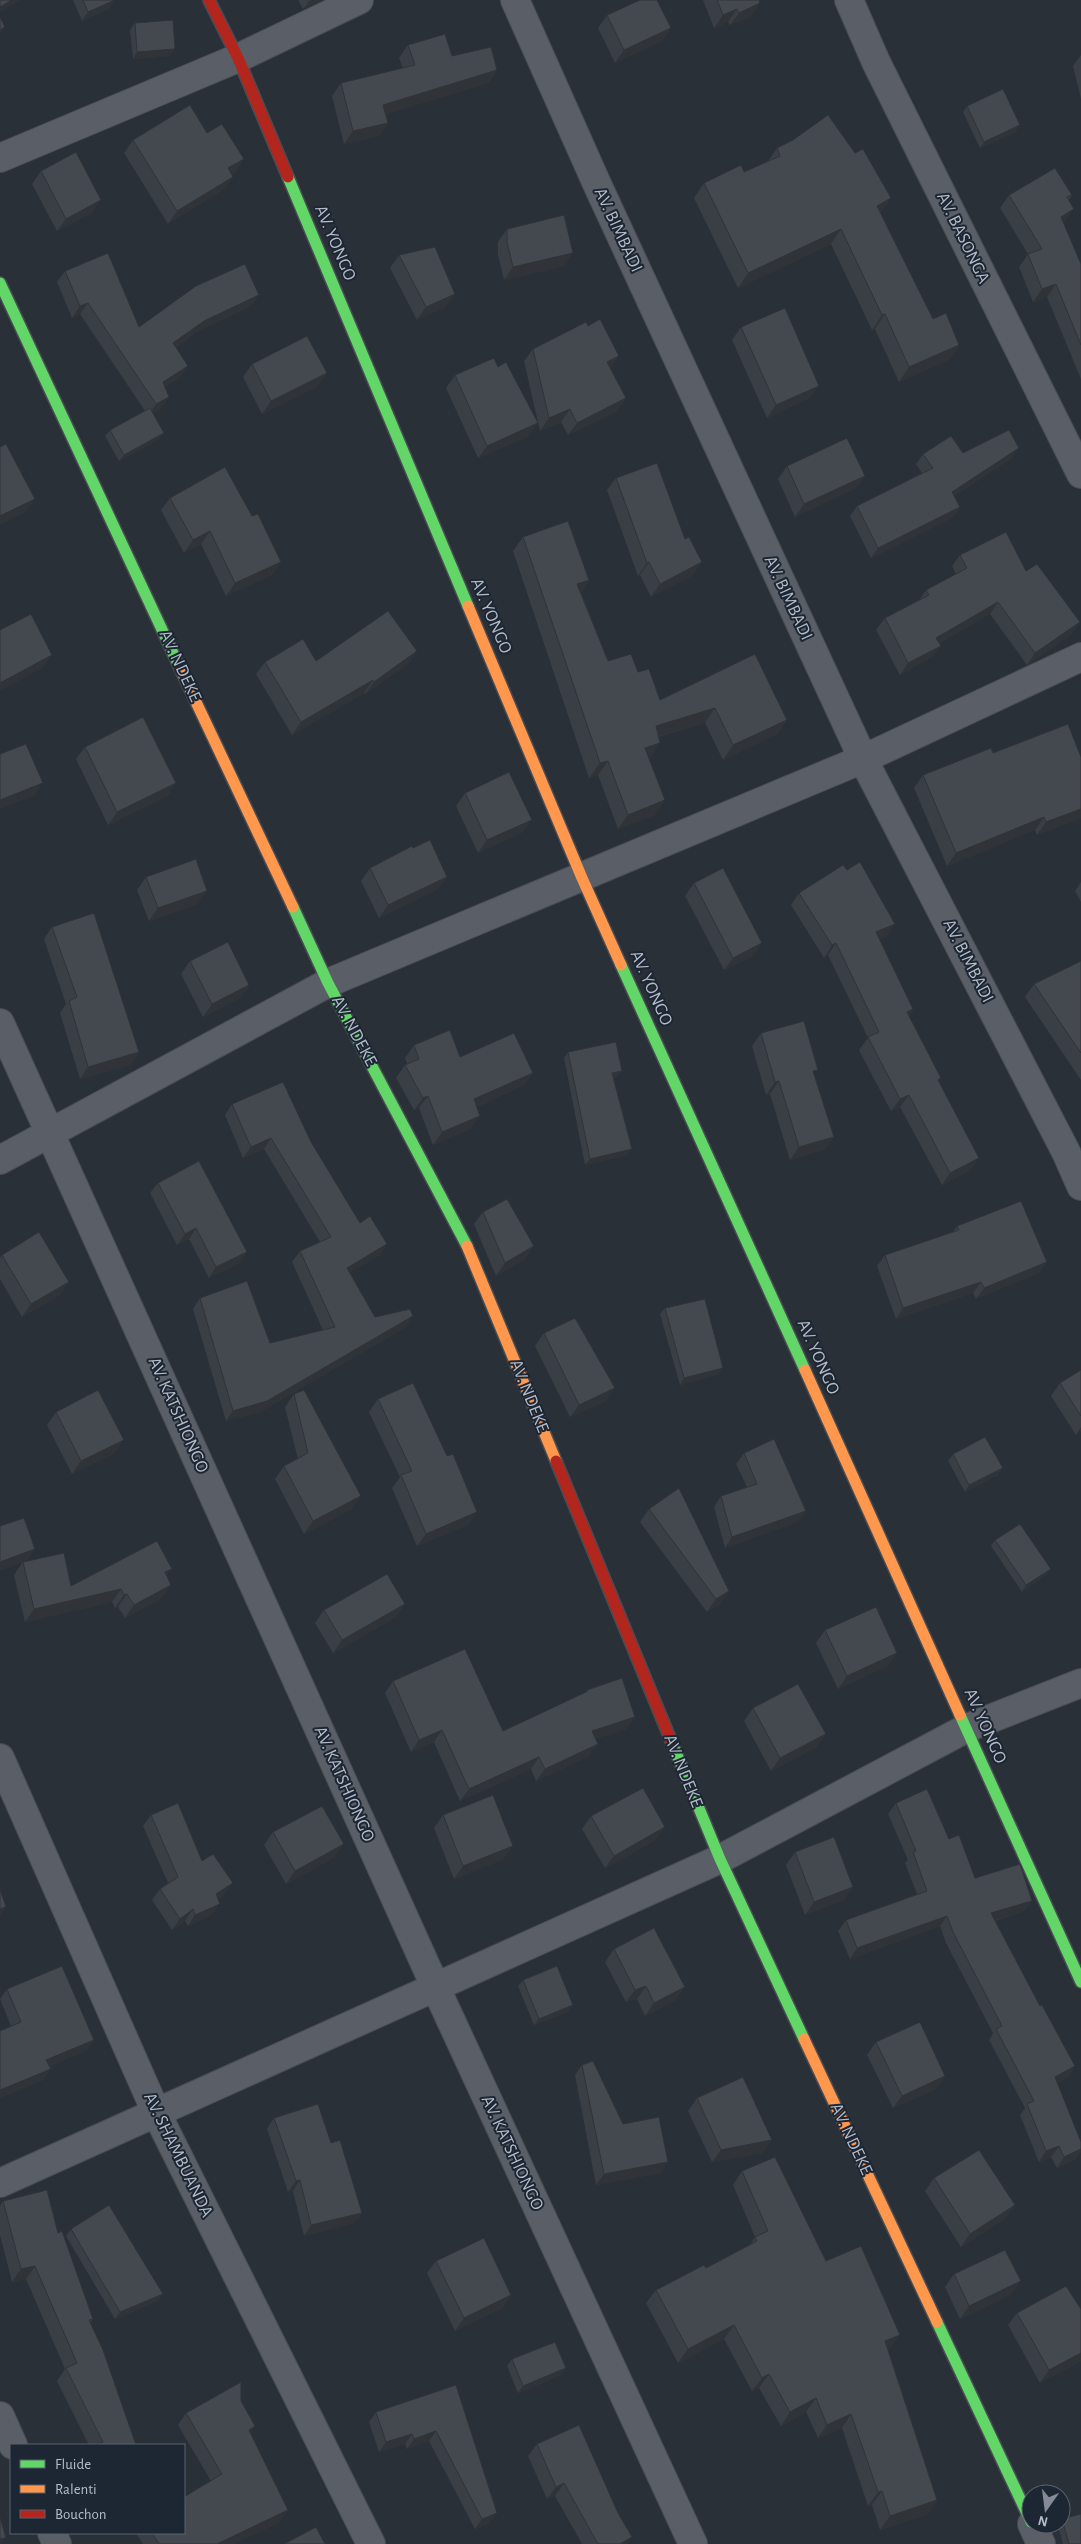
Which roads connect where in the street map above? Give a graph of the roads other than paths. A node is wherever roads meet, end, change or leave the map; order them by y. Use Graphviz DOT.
graph roads {
  1 [pos="209,0"];
  2 [pos="359,0"];
  3 [pos="515,0"];
  4 [pos="849,0"];
  5 [pos="238,58"];
  6 [pos="0,158"];
  7 [pos="0,283"];
  8 [pos="1081,474"];
  9 [pos="1081,657"];
  10 [pos="863,759"];
  11 [pos="582,878"];
  12 [pos="328,983"];
  13 [pos="0,1023"];
  14 [pos="51,1134"];
  15 [pos="0,1160"];
  16 [pos="1081,1186"];
  17 [pos="1081,1682"];
  18 [pos="967,1728"];
  19 [pos="0,1758"];
  20 [pos="720,1859"];
  21 [pos="1081,1982"];
  22 [pos="435,1986"];
  23 [pos="156,2112"];
  24 [pos="0,2183"];
  25 [pos="0,2416"];
  26 [pos="13,2444"];
  27 [pos="1021,2500"];
  28 [pos="371,2544"];
  29 [pos="693,2544"];
  1 -- 5 [label="street, AV. YONGO"];
  2 -- 5 [label="street"];
  3 -- 10 [label="street, AV. BIMBADI"];
  4 -- 8 [label="street, AV. BASONGA"];
  5 -- 6 [label="street"];
  5 -- 11 [label="street, AV. YONGO"];
  7 -- 12 [label="street, AV. NDEKE"];
  9 -- 10 [label="street"];
  10 -- 11 [label="street"];
  10 -- 16 [label="street, AV. BIMBADI"];
  11 -- 12 [label="street"];
  11 -- 18 [label="street, AV. YONGO"];
  12 -- 14 [label="street"];
  12 -- 20 [label="street, AV. NDEKE"];
  13 -- 14 [label="street, AV. KATSHIONGO"];
  14 -- 15 [label="street"];
  14 -- 22 [label="street, AV. KATSHIONGO"];
  17 -- 18 [label="street"];
  18 -- 20 [label="street"];
  18 -- 21 [label="street, AV. YONGO"];
  19 -- 23 [label="street, AV. SHAMBUANDA"];
  20 -- 22 [label="street"];
  20 -- 27 [label="street, AV. NDEKE"];
  22 -- 23 [label="street"];
  22 -- 29 [label="street, AV. KATSHIONGO"];
  23 -- 24 [label="street"];
  23 -- 28 [label="street, AV. SHAMBUANDA"];
  25 -- 26 [label="street"];
}
